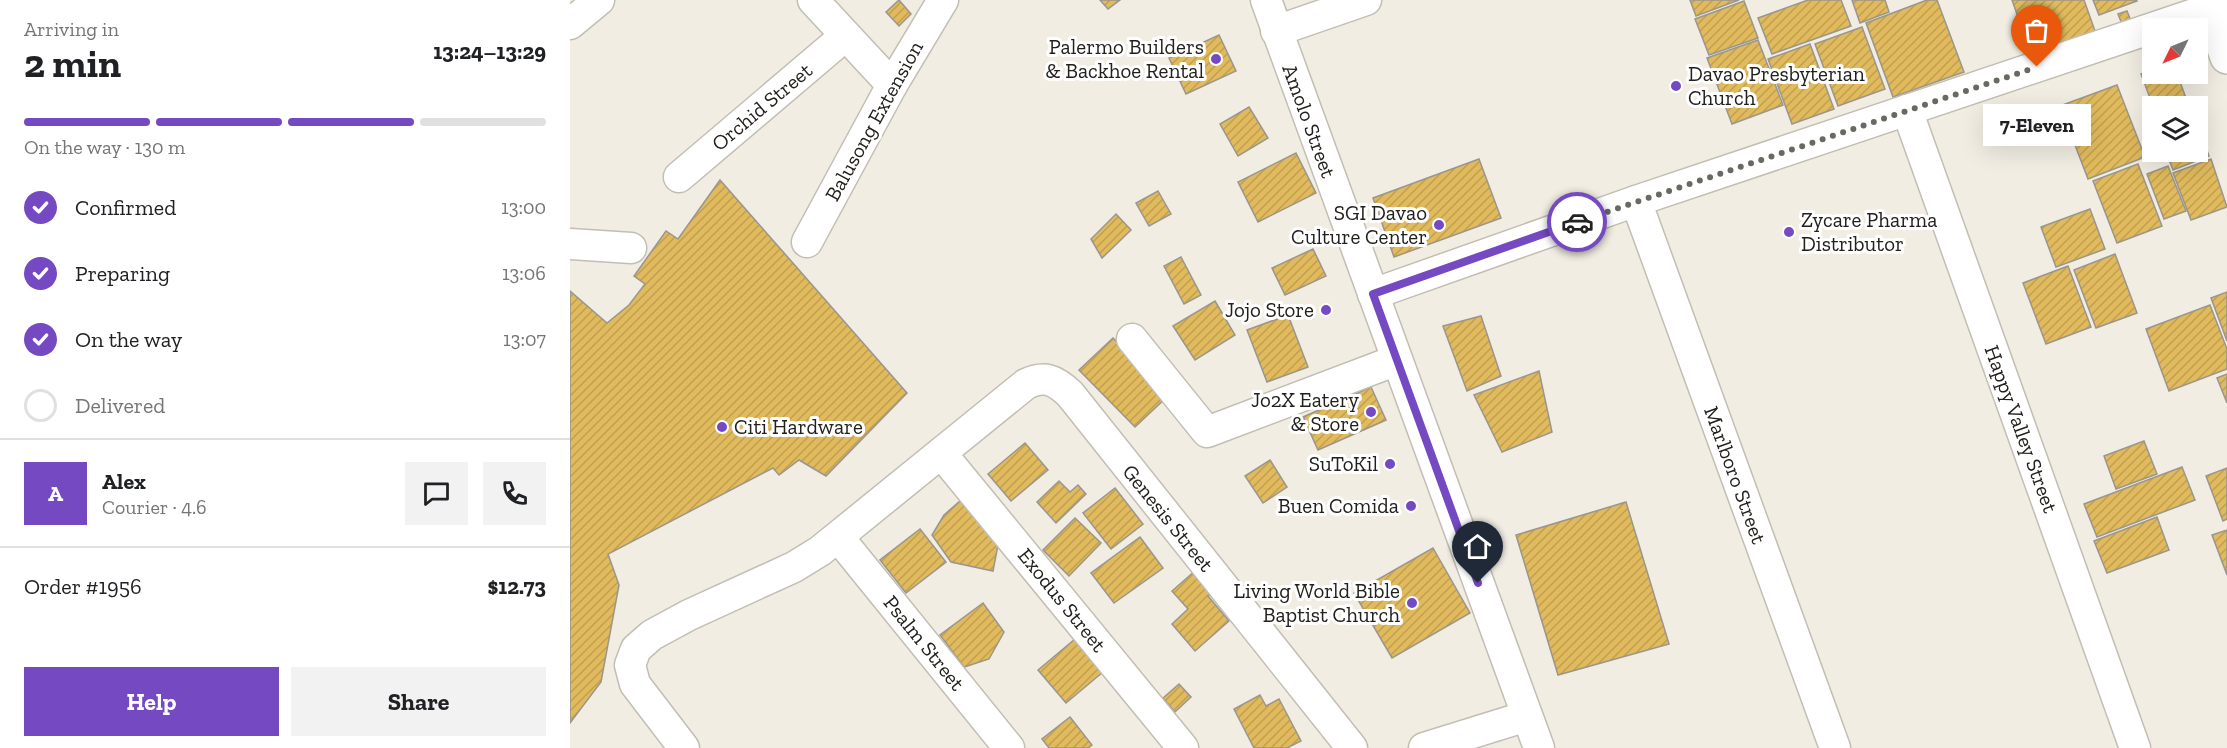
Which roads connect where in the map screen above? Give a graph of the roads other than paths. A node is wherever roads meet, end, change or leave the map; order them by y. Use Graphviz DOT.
graph roads {
  1 [pos="599,0"];
  2 [pos="813,0"];
  3 [pos="943,0"];
  4 [pos="1266,0"];
  5 [pos="1366,0"];
  6 [pos="2215,4"];
  7 [pos="570,24"];
  8 [pos="1276,31"];
  9 [pos="845,36"];
  10 [pos="2227,57"];
  11 [pos="892,85"];
  12 [pos="1907,110"];
  13 [pos="679,177"];
  14 [pos="1636,201"];
  15 [pos="807,242"];
  16 [pos="570,244"];
  17 [pos="631,248"];
  18 [pos="1373,294"];
  19 [pos="1132,339"];
  20 [pos="1397,360"];
  21 [pos="941,453"];
  22 [pos="839,538"];
  23 [pos="1527,716"];
  24 [pos="684,748"];
  25 [pos="1009,748"];
  26 [pos="1183,748"];
  27 [pos="1352,748"];
  28 [pos="1424,748"];
  29 [pos="1539,748"];
  30 [pos="1835,748"];
  31 [pos="2135,748"];
  1 -- 7 [label="street"];
  2 -- 9 [label="street"];
  3 -- 11 [label="street, Balusong Extension"];
  4 -- 8 [label="street, Amolo Street"];
  5 -- 8 [label="street"];
  6 -- 10 [label="main road"];
  6 -- 12 [label="street"];
  8 -- 18 [label="street, Amolo Street"];
  9 -- 11 [label="street"];
  9 -- 13 [label="street, Orchid Street"];
  11 -- 15 [label="street, Balusong Extension"];
  12 -- 14 [label="street"];
  12 -- 31 [label="street, Happy Valley Street"];
  14 -- 18 [label="street"];
  14 -- 30 [label="street, Marlboro Street"];
  16 -- 17 [label="street"];
  18 -- 20 [label="street, Amolo Street"];
  19 -- 20 [label="street"];
  20 -- 23 [label="street, Amolo Street"];
  21 -- 22 [label="street"];
  21 -- 26 [label="street, Exodus Street"];
  21 -- 27 [label="street, Genesis Street"];
  22 -- 24 [label="street"];
  22 -- 25 [label="street, Psalm Street"];
  23 -- 28 [label="street"];
  23 -- 29 [label="street, Amolo Street"];
}
